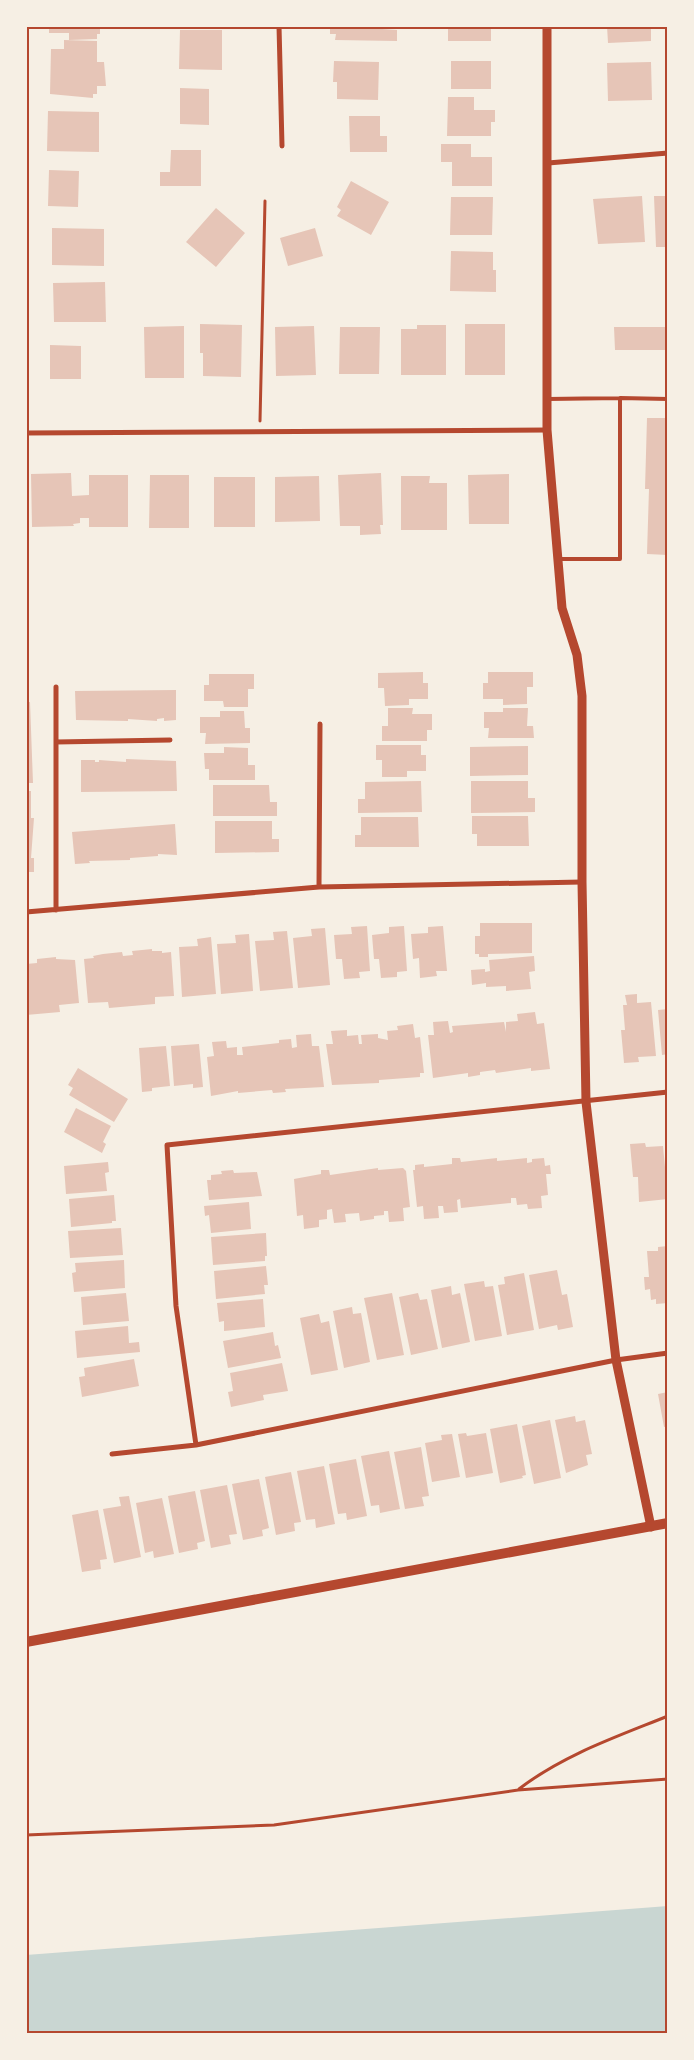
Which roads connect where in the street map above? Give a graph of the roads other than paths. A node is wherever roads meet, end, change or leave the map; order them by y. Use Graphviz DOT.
graph roads {
  1 [pos="279,26"];
  2 [pos="547,26"];
  3 [pos="282,146"];
  4 [pos="668,153"];
  5 [pos="548,163"];
  6 [pos="620,398"];
  7 [pos="548,399"];
  8 [pos="668,399"];
  9 [pos="547,430"];
  10 [pos="26,433"];
  11 [pos="557,559"];
  12 [pos="56,687"];
  13 [pos="320,724"];
  14 [pos="170,740"];
  15 [pos="56,742"];
  16 [pos="582,882"];
  17 [pos="319,887"];
  18 [pos="56,910"];
  19 [pos="26,912"];
  20 [pos="668,1092"];
  21 [pos="586,1102"];
  22 [pos="668,1353"];
  23 [pos="616,1360"];
  24 [pos="196,1445"];
  25 [pos="112,1454"];
  26 [pos="668,1523"];
  27 [pos="651,1527"];
  28 [pos="26,1642"];
  1 -- 3 [label="street"];
  2 -- 5 [label="street"];
  4 -- 5 [label="street"];
  5 -- 7 [label="street"];
  6 -- 7 [label="lane"];
  6 -- 8 [label="lane"];
  6 -- 11 [label="lane"];
  7 -- 9 [label="street"];
  9 -- 10 [label="street"];
  9 -- 11 [label="street"];
  11 -- 16 [label="street"];
  12 -- 15 [label="street"];
  13 -- 17 [label="street"];
  14 -- 15 [label="street"];
  15 -- 18 [label="street"];
  16 -- 17 [label="street"];
  16 -- 21 [label="street"];
  17 -- 18 [label="street"];
  18 -- 19 [label="street"];
  20 -- 21 [label="street"];
  21 -- 23 [label="street"];
  21 -- 24 [label="street"];
  22 -- 23 [label="street"];
  23 -- 24 [label="street"];
  23 -- 27 [label="street"];
  24 -- 25 [label="street"];
  26 -- 27 [label="main road"];
  27 -- 28 [label="main road"];
}
